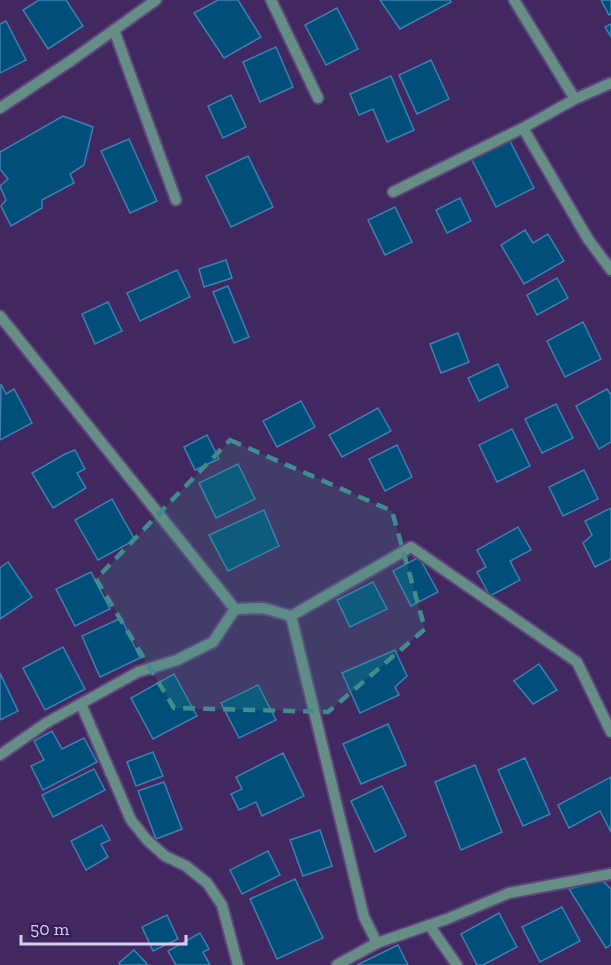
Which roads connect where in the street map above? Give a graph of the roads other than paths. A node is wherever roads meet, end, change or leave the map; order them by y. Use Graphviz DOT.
graph roads {
  1 [pos="156,0"];
  2 [pos="271,0"];
  3 [pos="514,0"];
  4 [pos="114,30"];
  5 [pos="611,83"];
  6 [pos="318,98"];
  7 [pos="575,99"];
  8 [pos="0,108"];
  9 [pos="523,128"];
  10 [pos="393,192"];
  11 [pos="176,200"];
  12 [pos="611,270"];
  13 [pos="0,316"];
  14 [pos="235,609"];
  15 [pos="291,616"];
  16 [pos="81,704"];
  17 [pos="611,732"];
  18 [pos="0,755"];
  19 [pos="611,874"];
  20 [pos="429,925"];
  21 [pos="377,943"];
  22 [pos="237,965"];
  23 [pos="337,965"];
  24 [pos="457,965"];
  1 -- 4 [label="street"];
  2 -- 6 [label="street"];
  3 -- 7 [label="street"];
  4 -- 8 [label="street"];
  4 -- 11 [label="street"];
  5 -- 7 [label="street"];
  7 -- 9 [label="street"];
  9 -- 10 [label="street"];
  9 -- 12 [label="street"];
  13 -- 14 [label="street"];
  14 -- 15 [label="street"];
  14 -- 16 [label="street"];
  15 -- 17 [label="street"];
  15 -- 21 [label="street"];
  16 -- 18 [label="street"];
  16 -- 22 [label="street"];
  19 -- 20 [label="street"];
  20 -- 21 [label="street"];
  20 -- 24 [label="street"];
  21 -- 23 [label="street"];
}
